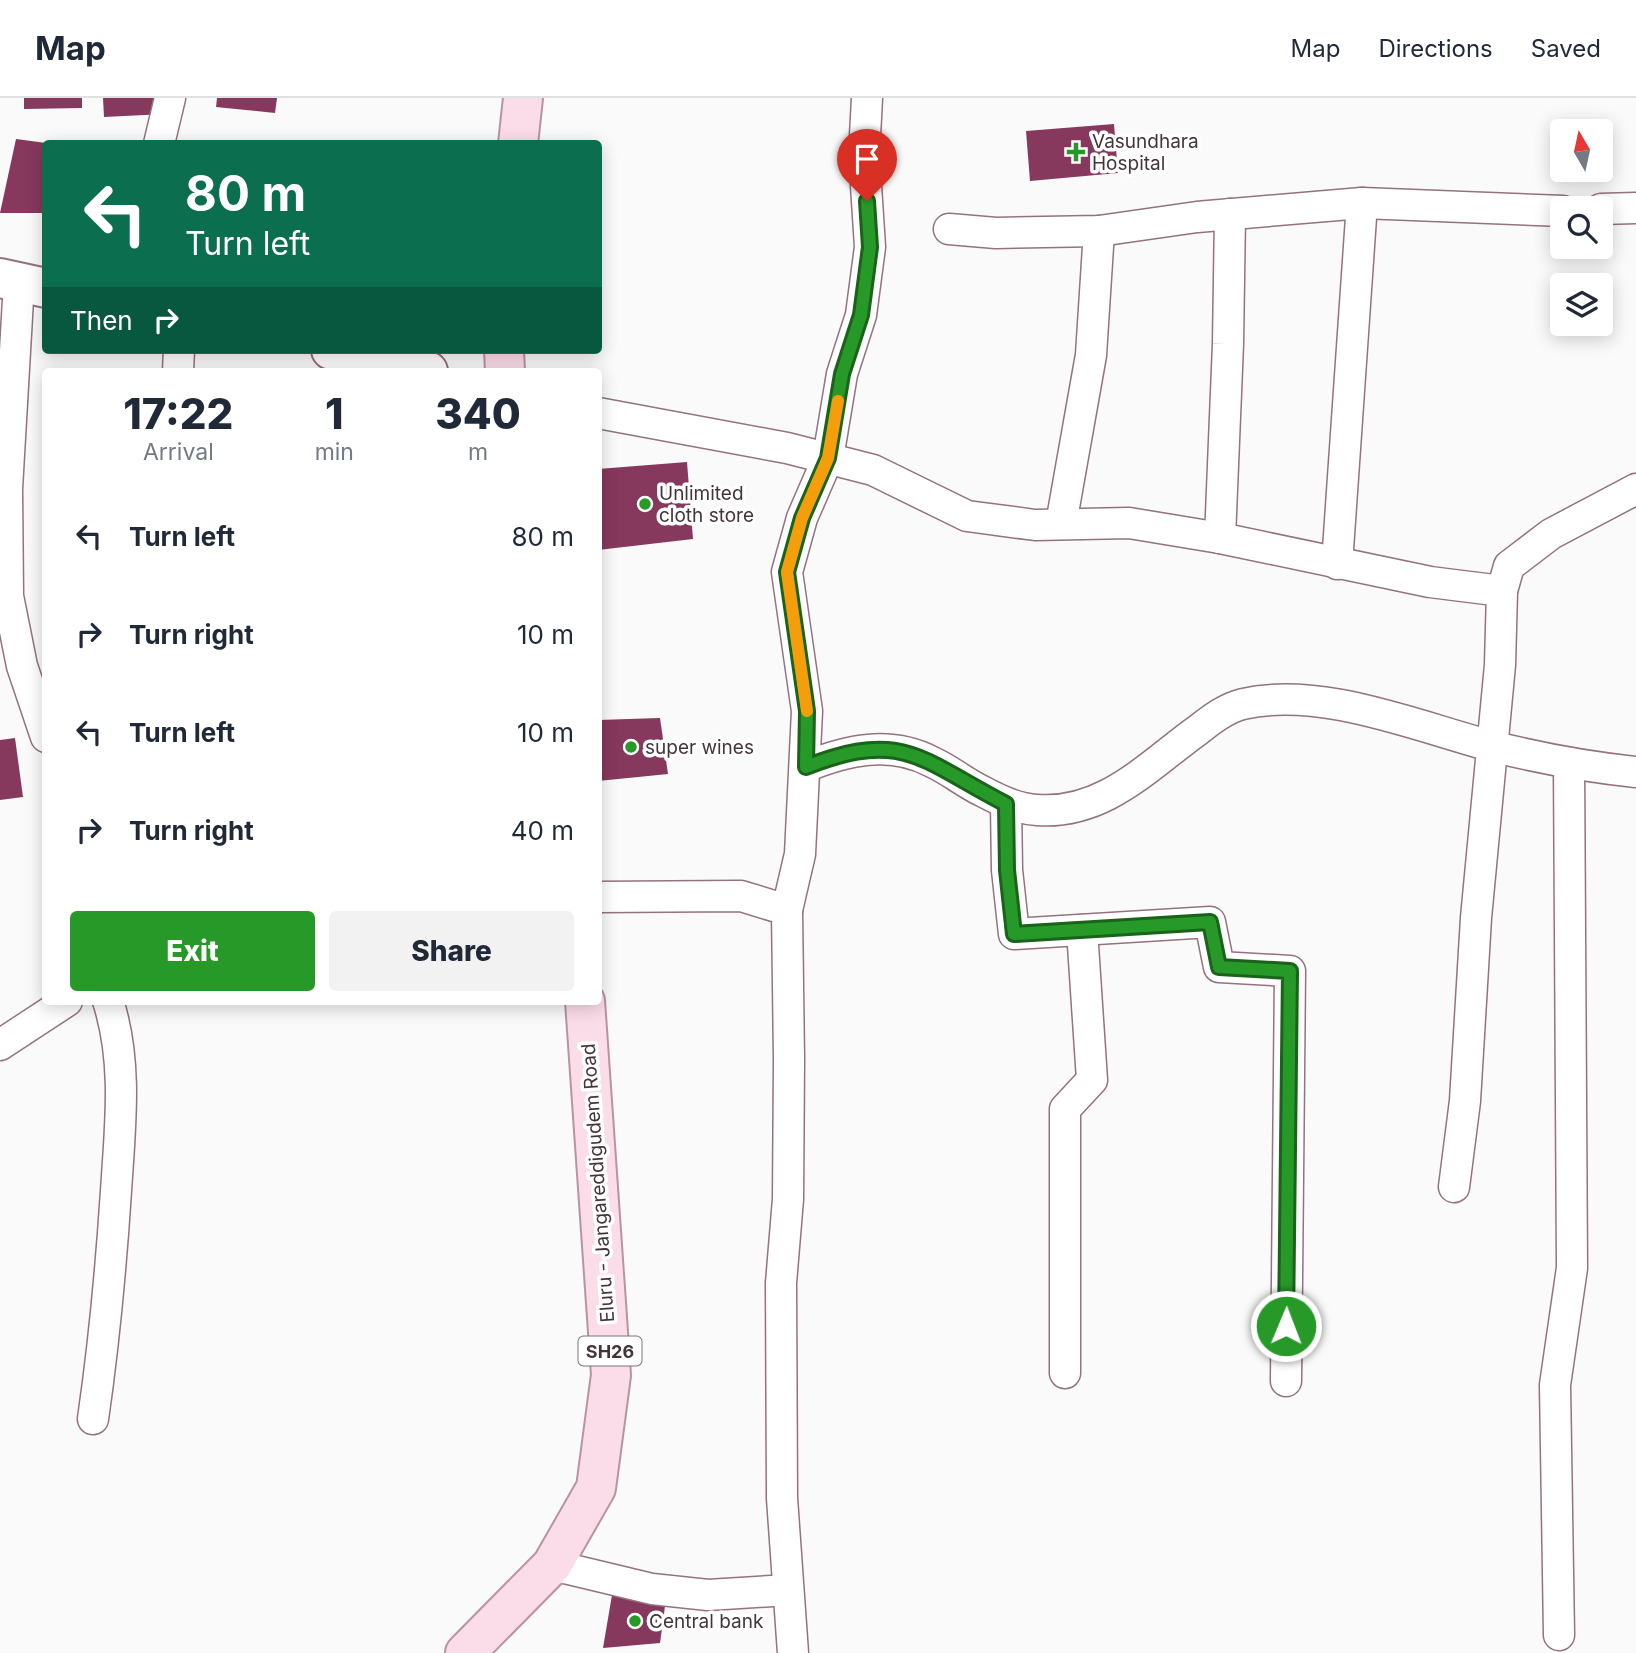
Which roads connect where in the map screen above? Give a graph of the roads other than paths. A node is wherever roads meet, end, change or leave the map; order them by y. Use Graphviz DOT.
graph roads {
  1 [pos="170,98"];
  2 [pos="523,98"];
  3 [pos="867,98"];
  4 [pos="160,140"];
  5 [pos="519,140"];
  6 [pos="1362,203"];
  7 [pos="1636,208"];
  8 [pos="1613,209"];
  9 [pos="1550,210"];
  10 [pos="1230,214"];
  11 [pos="949,229"];
  12 [pos="1099,231"];
  13 [pos="22,283"];
  14 [pos="349,354"];
  15 [pos="414,368"];
  16 [pos="602,414"];
  17 [pos="828,458"];
  18 [pos="1636,489"];
  19 [pos="1061,524"];
  20 [pos="1220,538"];
  21 [pos="1336,564"];
  22 [pos="1502,591"];
  23 [pos="11,665"];
  24 [pos="42,729"];
  25 [pos="1493,746"];
  26 [pos="1569,763"];
  27 [pos="806,767"];
  28 [pos="1636,772"];
  29 [pos="1006,804"];
  30 [pos="602,897"];
  31 [pos="787,910"];
  32 [pos="1082,930"];
  33 [pos="61,1005"];
  34 [pos="109,1005"];
  35 [pos="585,1005"];
  36 [pos="0,1045"];
  37 [pos="1454,1187"];
  38 [pos="1065,1373"];
  39 [pos="1286,1381"];
  40 [pos="93,1419"];
  41 [pos="552,1565"];
  42 [pos="788,1590"];
  43 [pos="1559,1635"];
  44 [pos="465,1653"];
  45 [pos="793,1653"];
  1 -- 4 [label="street"];
  2 -- 5 [label="main road"];
  3 -- 17 [label="street"];
  6 -- 9 [label="street"];
  6 -- 10 [label="street"];
  6 -- 21 [label="street"];
  7 -- 8 [label="street"];
  10 -- 12 [label="street"];
  10 -- 20 [label="street"];
  11 -- 12 [label="street"];
  12 -- 19 [label="street"];
  13 -- 23 [label="street"];
  14 -- 15 [label="main road"];
  16 -- 17 [label="street"];
  17 -- 19 [label="street"];
  17 -- 27 [label="street"];
  18 -- 22 [label="street"];
  19 -- 20 [label="street"];
  20 -- 21 [label="street"];
  21 -- 22 [label="street"];
  22 -- 25 [label="street"];
  23 -- 24 [label="street"];
  25 -- 26 [label="street"];
  25 -- 29 [label="street"];
  25 -- 37 [label="street"];
  26 -- 28 [label="street"];
  26 -- 43 [label="street"];
  27 -- 29 [label="street"];
  27 -- 31 [label="street"];
  29 -- 32 [label="street"];
  30 -- 31 [label="street"];
  31 -- 42 [label="street"];
  32 -- 38 [label="street"];
  32 -- 39 [label="street"];
  33 -- 36 [label="street"];
  34 -- 40 [label="street"];
  35 -- 41 [label="main road, Eluru - Jangareddigudem Road / SH26"];
  41 -- 42 [label="street"];
  41 -- 44 [label="main road, Eluru - Jangareddigudem Road / SH26"];
  42 -- 45 [label="street"];
}
